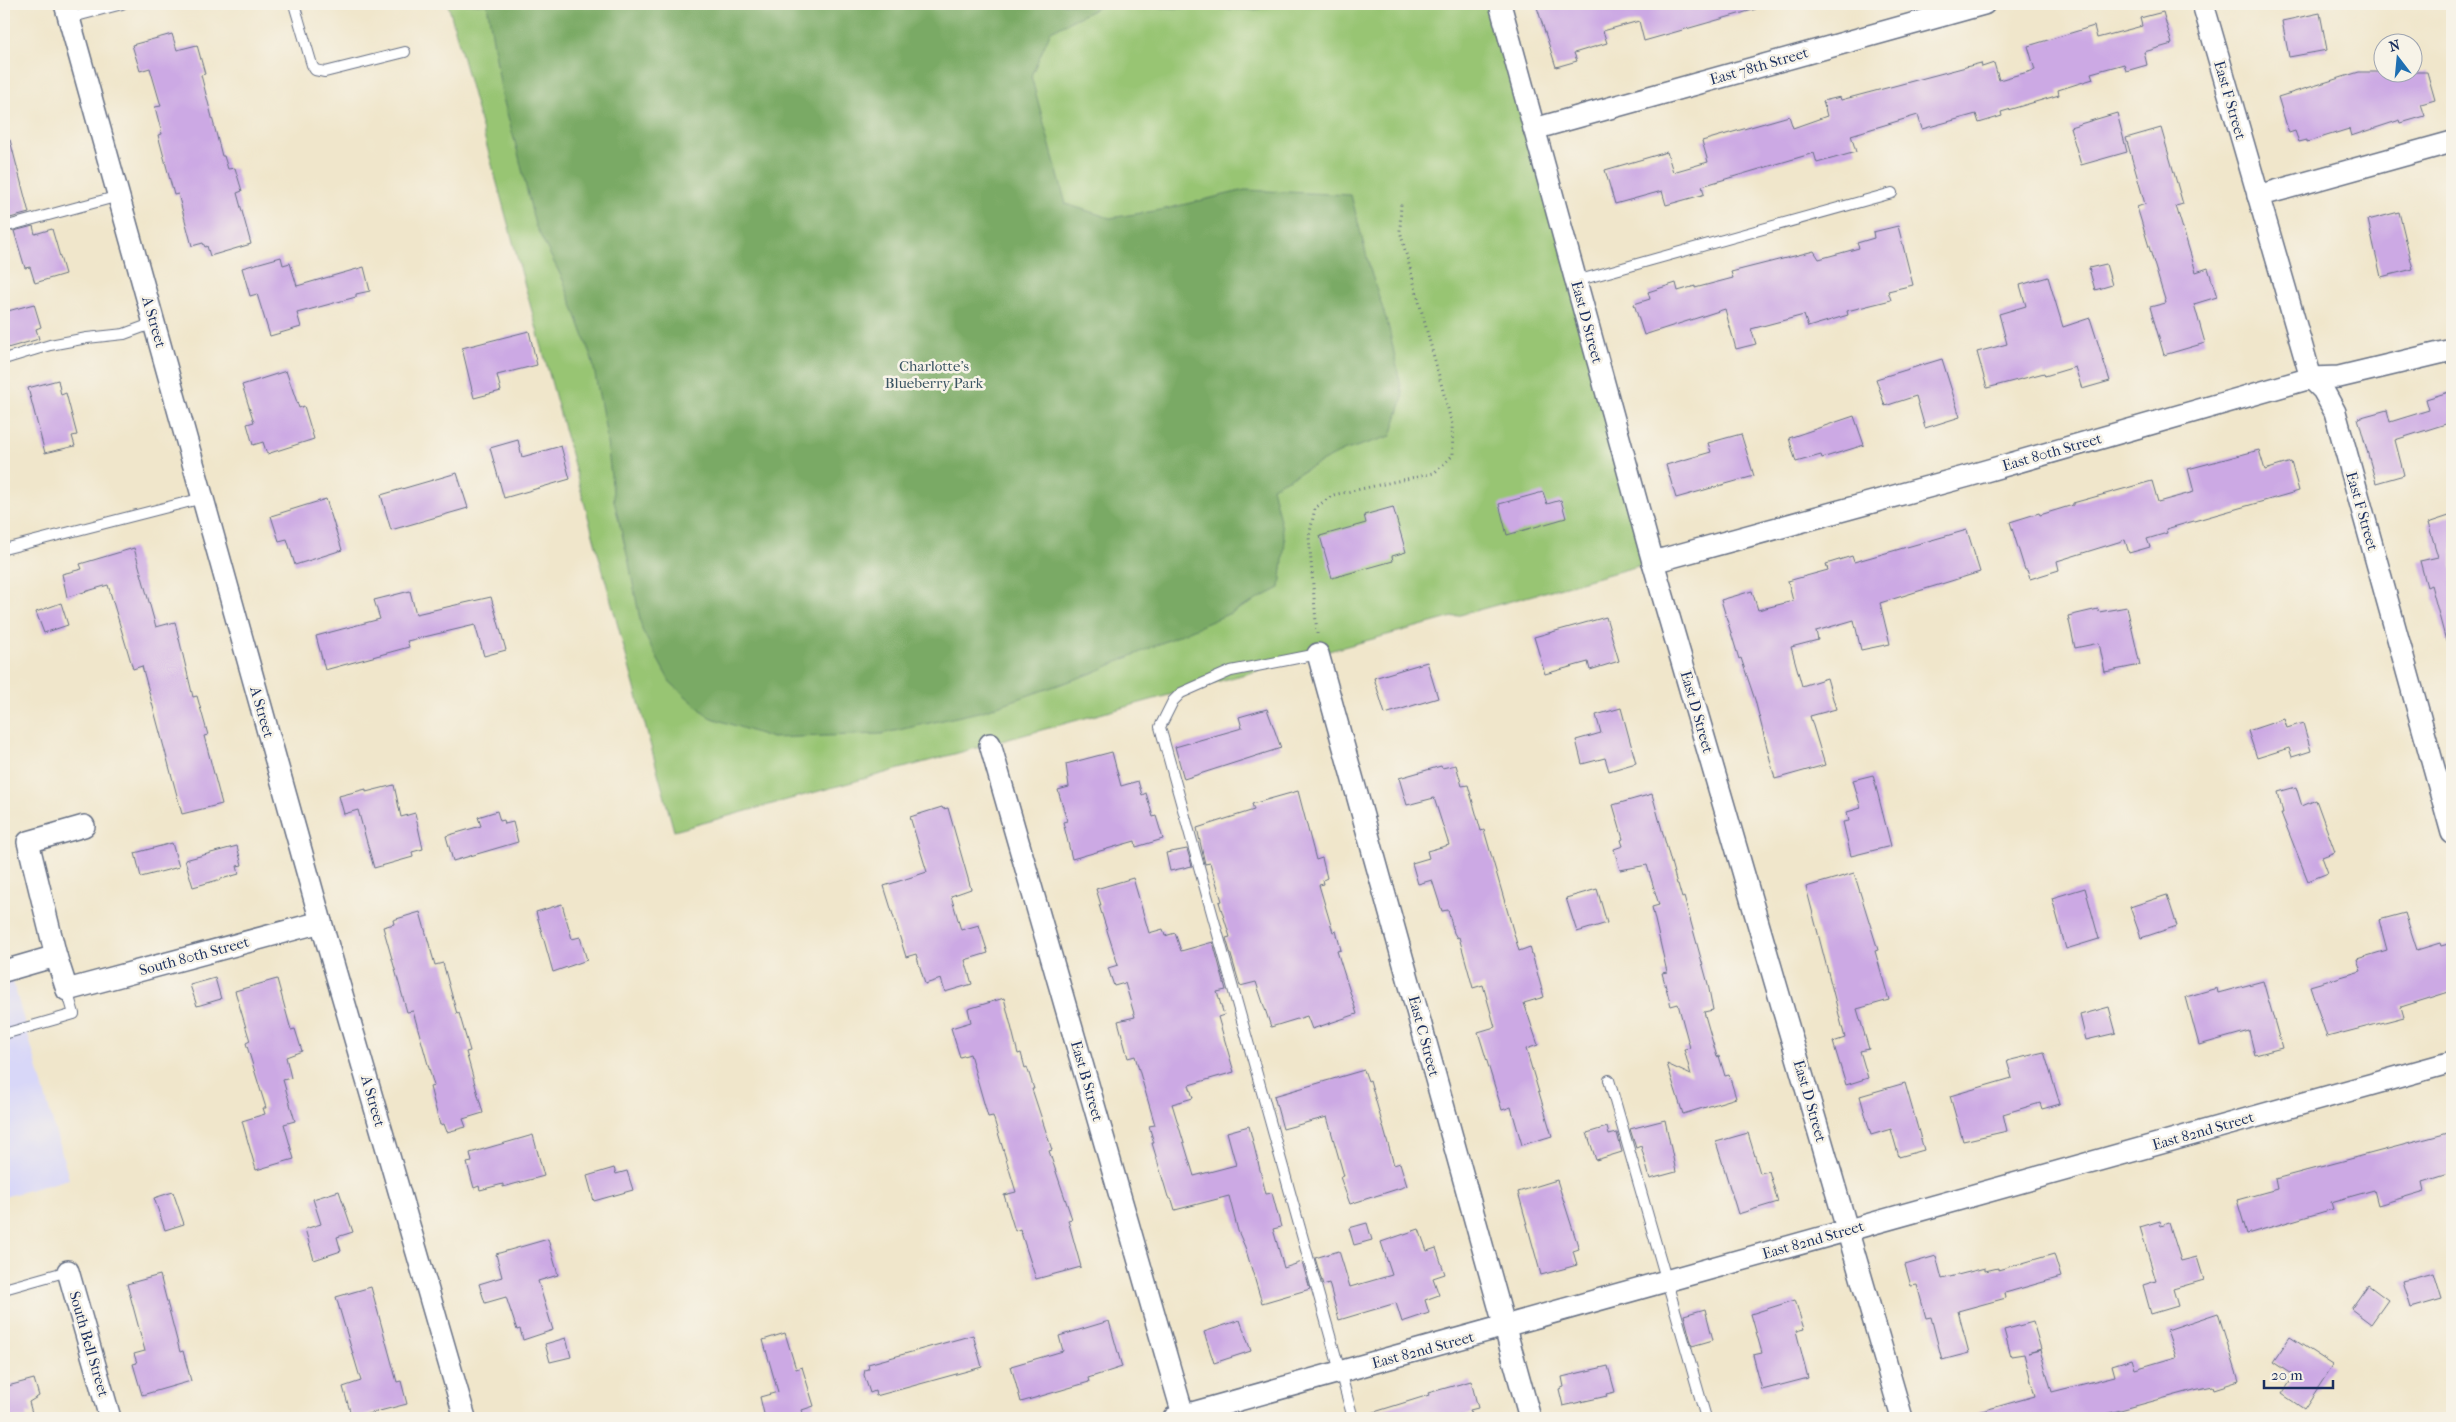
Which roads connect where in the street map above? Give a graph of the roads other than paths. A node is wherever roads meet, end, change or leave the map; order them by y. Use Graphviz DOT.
graph roads {
  1 [pos="122,4"];
  2 [pos="294,4"];
  3 [pos="1500,4"];
  4 [pos="1984,4"];
  5 [pos="2203,4"];
  6 [pos="67,11"];
  7 [pos="405,52"];
  8 [pos="1534,129"];
  9 [pos="2452,142"];
  10 [pos="1892,193"];
  11 [pos="119,196"];
  12 [pos="2258,196"];
  13 [pos="4,227"];
  14 [pos="1576,281"];
  15 [pos="154,323"];
  16 [pos="2452,350"];
  17 [pos="4,359"];
  18 [pos="2311,378"];
  19 [pos="203,498"];
  20 [pos="4,549"];
  21 [pos="1653,562"];
  22 [pos="1318,654"];
  23 [pos="990,744"];
  24 [pos="84,826"];
  25 [pos="2452,833"];
  26 [pos="321,922"];
  27 [pos="56,956"];
  28 [pos="4,971"];
  29 [pos="67,990"];
  30 [pos="4,1034"];
  31 [pos="2452,1062"];
  32 [pos="1609,1080"];
  33 [pos="1848,1230"];
  34 [pos="68,1271"];
  35 [pos="1667,1281"];
  36 [pos="4,1289"];
  37 [pos="1504,1328"];
  38 [pos="1340,1372"];
  39 [pos="1181,1417"];
  40 [pos="110,1418"];
  41 [pos="465,1418"];
  42 [pos="1353,1418"];
  43 [pos="1530,1418"];
  44 [pos="1706,1418"];
  45 [pos="1902,1418"];
  1 -- 6 [label="lane"];
  2 -- 7 [label="lane"];
  3 -- 8 [label="street, East D Street"];
  4 -- 8 [label="street, East 78th Street"];
  5 -- 12 [label="street, East F Street"];
  6 -- 11 [label="street, A Street"];
  8 -- 14 [label="street, East D Street"];
  9 -- 12 [label="street"];
  10 -- 14 [label="lane"];
  11 -- 13 [label="lane"];
  11 -- 15 [label="street, A Street"];
  12 -- 18 [label="street, East F Street"];
  14 -- 21 [label="street, East D Street"];
  15 -- 17 [label="lane"];
  15 -- 19 [label="street, A Street"];
  16 -- 18 [label="street, East 80th Street"];
  18 -- 21 [label="street, East 80th Street"];
  18 -- 25 [label="street, East F Street"];
  19 -- 20 [label="lane"];
  19 -- 26 [label="street, A Street"];
  21 -- 33 [label="street, East D Street"];
  22 -- 37 [label="street, East C Street"];
  22 -- 38 [label="lane"];
  23 -- 39 [label="street, East B Street"];
  24 -- 27 [label="street"];
  26 -- 29 [label="street, South 80th Street"];
  26 -- 41 [label="street, A Street"];
  27 -- 28 [label="street"];
  27 -- 29 [label="street"];
  29 -- 30 [label="lane"];
  31 -- 33 [label="street, East 82nd Street"];
  32 -- 35 [label="lane"];
  33 -- 35 [label="street, East 82nd Street"];
  33 -- 45 [label="street, East D Street"];
  34 -- 36 [label="lane"];
  34 -- 40 [label="street, South Bell Street"];
  35 -- 37 [label="street, East 82nd Street"];
  35 -- 44 [label="lane"];
  37 -- 38 [label="street, East 82nd Street"];
  37 -- 43 [label="street, East C Street"];
  38 -- 39 [label="street, East 82nd Street"];
  38 -- 42 [label="lane"];
}
